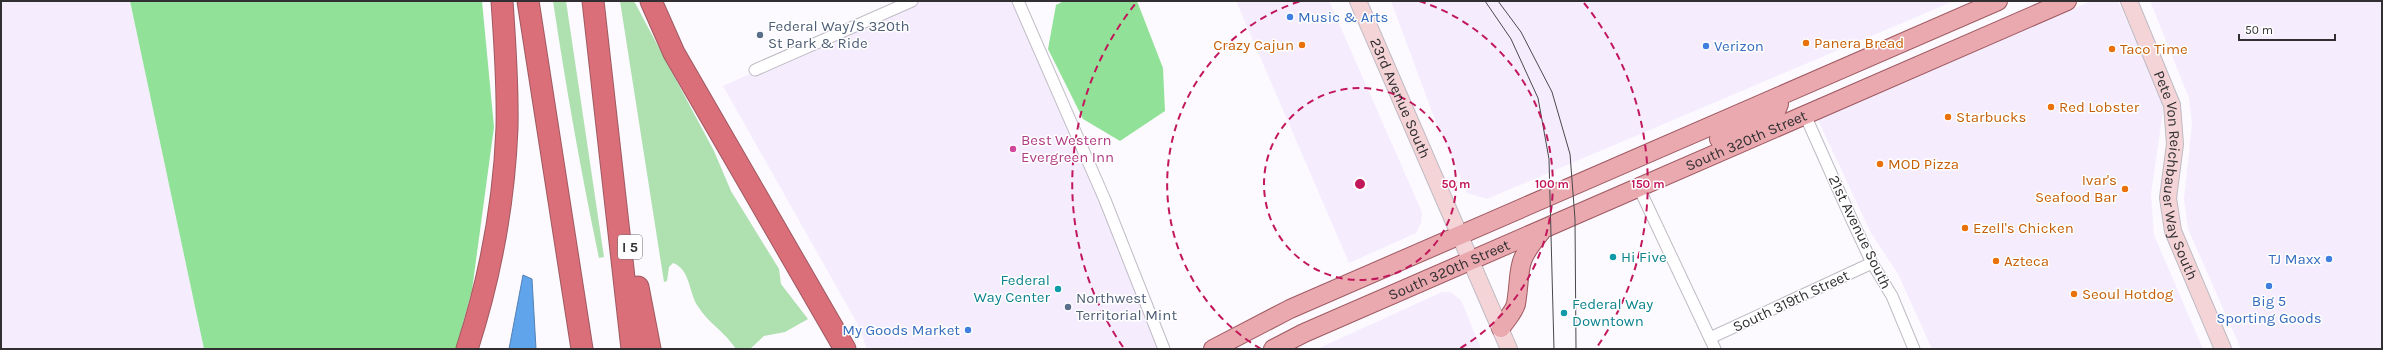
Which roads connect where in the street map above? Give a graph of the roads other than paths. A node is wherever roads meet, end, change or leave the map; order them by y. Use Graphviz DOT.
graph roads {
  1 [pos="502,1"];
  2 [pos="528,1"];
  3 [pos="593,1"];
  4 [pos="651,1"];
  5 [pos="912,1"];
  6 [pos="1018,1"];
  7 [pos="1358,1"];
  8 [pos="1998,1"];
  9 [pos="2067,1"];
  10 [pos="2129,1"];
  11 [pos="1905,42"];
  12 [pos="755,70"];
  13 [pos="1778,97"];
  14 [pos="1805,115"];
  15 [pos="611,145"];
  16 [pos="1668,175"];
  17 [pos="1639,188"];
  18 [pos="558,189"];
  19 [pos="1544,229"];
  20 [pos="1459,236"];
  21 [pos="1471,261"];
  22 [pos="1872,263"];
  23 [pos="1501,328"];
  24 [pos="1710,338"];
  25 [pos="467,349"];
  26 [pos="582,349"];
  27 [pos="591,349"];
  28 [pos="632,349"];
  29 [pos="650,349"];
  30 [pos="845,349"];
  31 [pos="1164,349"];
  32 [pos="1213,349"];
  33 [pos="1273,349"];
  34 [pos="1509,349"];
  35 [pos="1715,349"];
  36 [pos="1914,349"];
  37 [pos="2223,349"];
  1 -- 25 [label="highway"];
  2 -- 18 [label="highway"];
  3 -- 15 [label="highway, I 5"];
  4 -- 30 [label="highway"];
  5 -- 12 [label="street"];
  6 -- 31 [label="street"];
  7 -- 20 [label="street, 23rd Avenue South"];
  8 -- 11 [label="main road, South 320th Street"];
  9 -- 14 [label="main road, South 320th Street"];
  10 -- 37 [label="street, Pete Von Reichbauer Way South"];
  11 -- 13 [label="main road, South 320th Street"];
  11 -- 14 [label="main road"];
  13 -- 16 [label="main road"];
  13 -- 20 [label="main road, South 320th Street"];
  14 -- 16 [label="main road, South 320th Street"];
  14 -- 22 [label="street, 21st Avenue South"];
  15 -- 28 [label="highway"];
  15 -- 29 [label="highway, I 5"];
  16 -- 17 [label="main road, South 320th Street"];
  17 -- 19 [label="main road, South 320th Street"];
  17 -- 24 [label="street"];
  18 -- 26 [label="highway"];
  18 -- 27 [label="highway"];
  19 -- 21 [label="main road, South 320th Street"];
  19 -- 23 [label="main road"];
  20 -- 21 [label="street, 23rd Avenue South"];
  20 -- 32 [label="main road, South 320th Street"];
  21 -- 23 [label="street, 23rd Avenue South"];
  21 -- 33 [label="main road, South 320th Street"];
  22 -- 24 [label="street, South 319th Street"];
  22 -- 36 [label="street, 21st Avenue South"];
  23 -- 34 [label="street, 23rd Avenue South"];
  24 -- 35 [label="street"];
}
